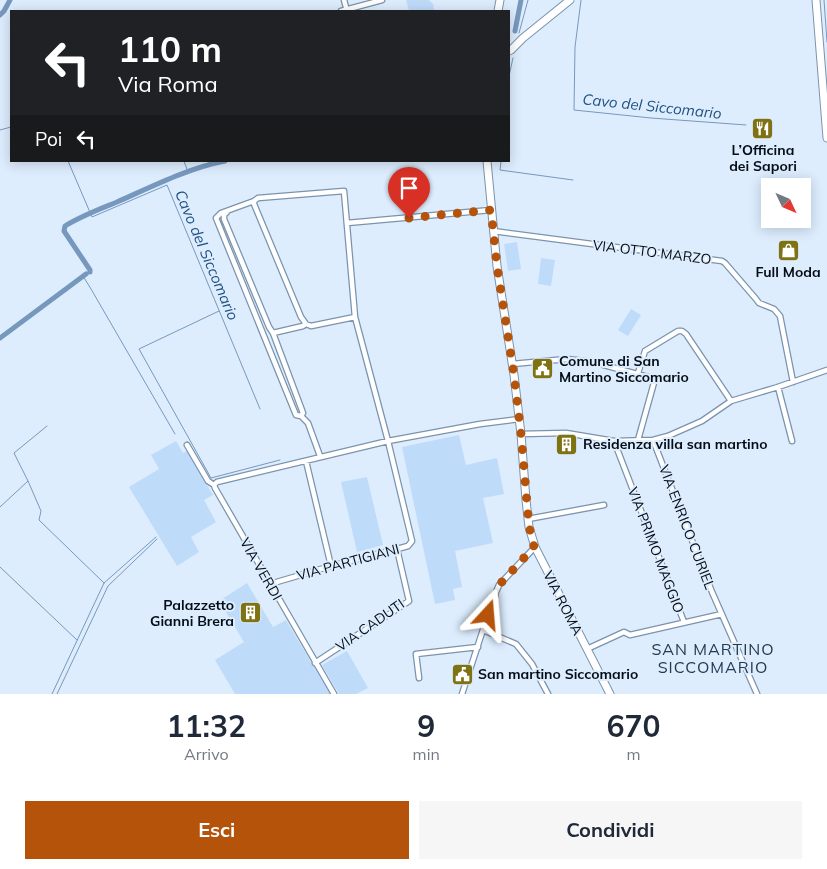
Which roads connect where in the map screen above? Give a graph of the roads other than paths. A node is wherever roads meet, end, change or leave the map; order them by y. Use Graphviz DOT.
graph roads {
  1 [pos="382,0"];
  2 [pos="570,0"];
  3 [pos="816,0"];
  4 [pos="348,10"];
  5 [pos="523,38"];
  6 [pos="510,42"];
  7 [pos="510,50"];
  8 [pos="827,138"];
  9 [pos="487,162"];
  10 [pos="254,201"];
  11 [pos="491,210"];
  12 [pos="227,212"];
  13 [pos="346,223"];
  14 [pos="493,231"];
  15 [pos="354,317"];
  16 [pos="306,324"];
  17 [pos="269,327"];
  18 [pos="261,330"];
  19 [pos="273,336"];
  20 [pos="266,342"];
  21 [pos="512,364"];
  22 [pos="827,370"];
  23 [pos="638,373"];
  24 [pos="793,382"];
  25 [pos="778,387"];
  26 [pos="731,402"];
  27 [pos="301,416"];
  28 [pos="519,419"];
  29 [pos="521,434"];
  30 [pos="638,440"];
  31 [pos="653,440"];
  32 [pos="388,441"];
  33 [pos="614,441"];
  34 [pos="792,441"];
  35 [pos="187,445"];
  36 [pos="320,456"];
  37 [pos="306,460"];
  38 [pos="214,485"];
  39 [pos="604,505"];
  40 [pos="528,519"];
  41 [pos="534,547"];
  42 [pos="397,549"];
  43 [pos="331,566"];
  44 [pos="270,584"];
  45 [pos="722,614"];
  46 [pos="684,622"];
  47 [pos="483,630"];
  48 [pos="478,647"];
  49 [pos="587,649"];
  50 [pos="315,663"];
  51 [pos="419,678"];
  52 [pos="334,694"];
  53 [pos="462,694"];
  54 [pos="548,694"];
  55 [pos="610,694"];
  56 [pos="757,694"];
  1 -- 4 [label="street"];
  2 -- 5 [label="street"];
  3 -- 8 [label="street"];
  5 -- 6 [label="street"];
  5 -- 7 [label="street"];
  9 -- 11 [label="street, VIA ROMA"];
  10 -- 12 [label="street"];
  10 -- 13 [label="street"];
  10 -- 16 [label="street"];
  11 -- 13 [label="street"];
  11 -- 14 [label="street, VIA ROMA"];
  12 -- 17 [label="street"];
  12 -- 18 [label="street"];
  13 -- 15 [label="street"];
  14 -- 21 [label="street, VIA ROMA"];
  14 -- 24 [label="street, VIA OTTO MARZO"];
  15 -- 16 [label="street"];
  15 -- 32 [label="street"];
  16 -- 19 [label="street"];
  17 -- 18 [label="street"];
  17 -- 19 [label="street"];
  18 -- 20 [label="street"];
  19 -- 20 [label="street"];
  19 -- 27 [label="street"];
  20 -- 27 [label="street"];
  21 -- 23 [label="street"];
  21 -- 28 [label="street, VIA ROMA"];
  22 -- 24 [label="street"];
  23 -- 26 [label="street"];
  23 -- 30 [label="street"];
  24 -- 25 [label="street"];
  25 -- 26 [label="street"];
  25 -- 34 [label="street"];
  26 -- 31 [label="street"];
  27 -- 36 [label="street"];
  28 -- 29 [label="street, VIA ROMA"];
  28 -- 32 [label="street"];
  29 -- 33 [label="street"];
  29 -- 40 [label="street, VIA ROMA"];
  30 -- 31 [label="street"];
  30 -- 33 [label="street"];
  31 -- 45 [label="street, VIA ENRICO CURIEL"];
  32 -- 36 [label="street"];
  32 -- 42 [label="street, VIA PARTIGIANI"];
  33 -- 46 [label="street, VIA PRIMO MAGGIO"];
  35 -- 38 [label="street, VIA VERDI"];
  36 -- 37 [label="street"];
  37 -- 38 [label="street"];
  37 -- 43 [label="street"];
  38 -- 44 [label="street, VIA VERDI"];
  39 -- 40 [label="street"];
  40 -- 41 [label="street, VIA ROMA"];
  41 -- 47 [label="street"];
  41 -- 49 [label="street, VIA ROMA"];
  42 -- 43 [label="street, VIA PARTIGIANI"];
  42 -- 50 [label="street, VIA CADUTI"];
  43 -- 44 [label="street, VIA PARTIGIANI"];
  44 -- 50 [label="street, VIA VERDI"];
  45 -- 46 [label="street, VIA PRIMO MAGGIO"];
  45 -- 56 [label="street, VIA ENRICO CURIEL"];
  46 -- 49 [label="street"];
  47 -- 48 [label="street"];
  47 -- 54 [label="street"];
  48 -- 51 [label="street"];
  48 -- 53 [label="street"];
  49 -- 55 [label="street, VIA ROMA"];
  50 -- 52 [label="street, VIA VERDI"];
}
